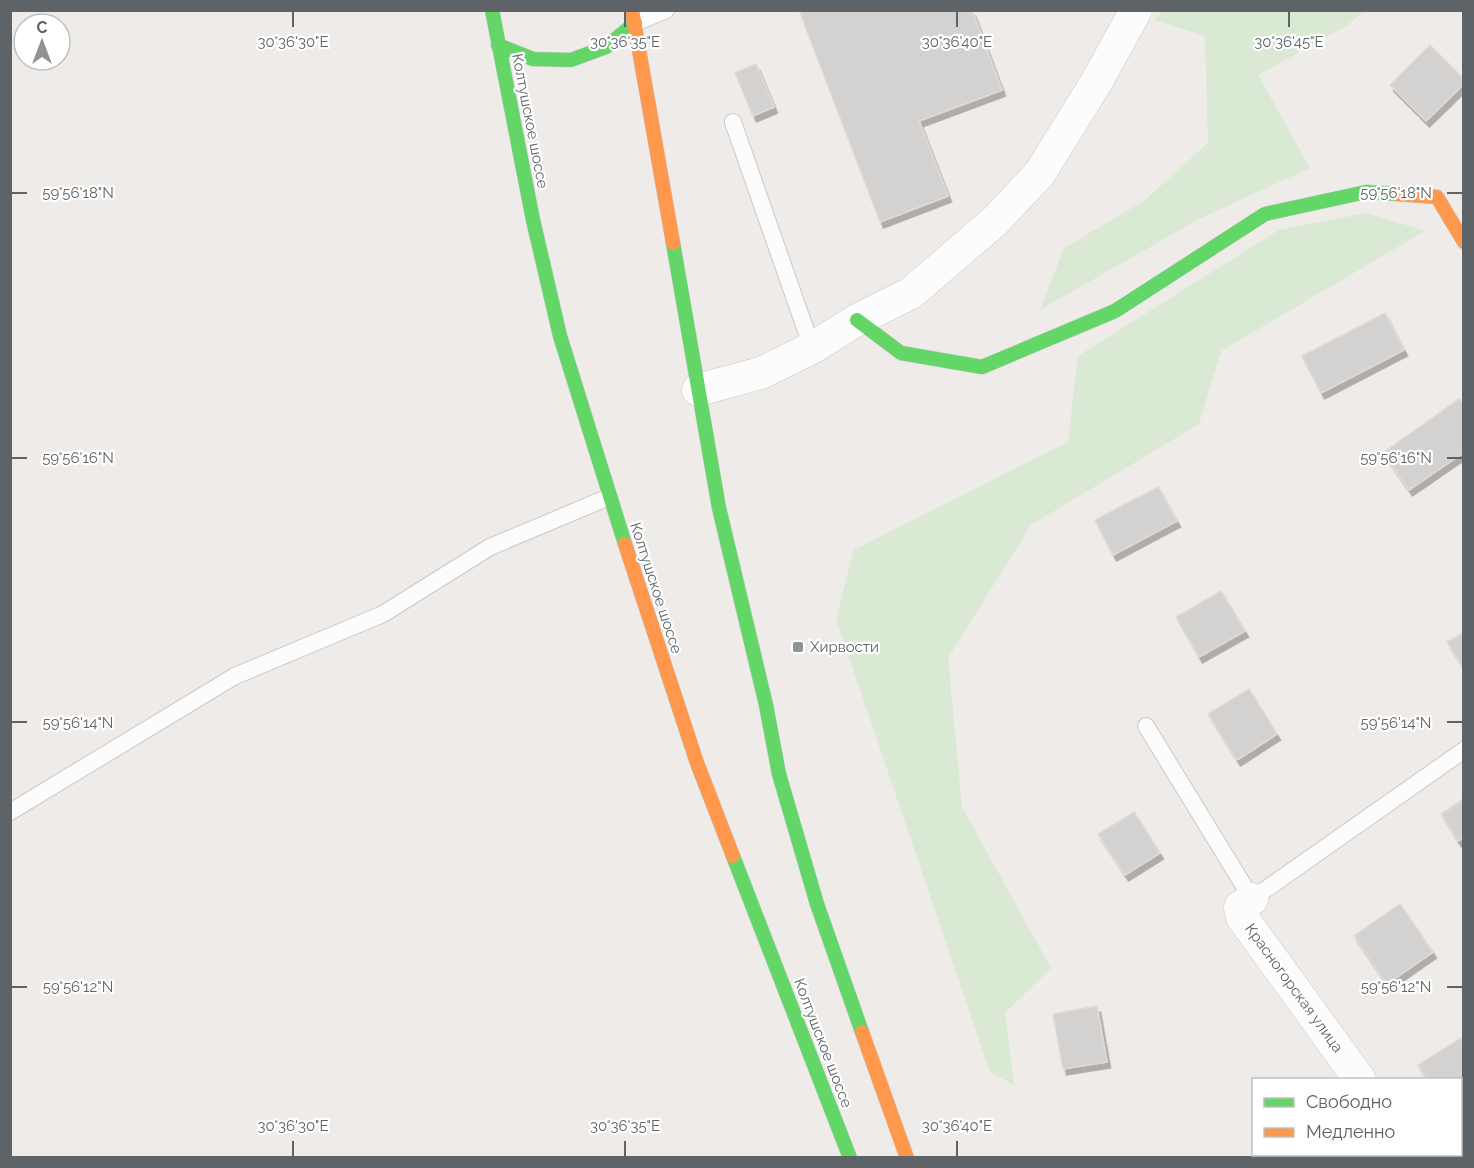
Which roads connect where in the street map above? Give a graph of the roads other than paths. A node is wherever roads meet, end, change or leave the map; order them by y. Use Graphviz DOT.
graph roads {
  1 [pos="492,10"];
  2 [pos="666,10"];
  3 [pos="1136,10"];
  4 [pos="633,17"];
  5 [pos="498,45"];
  6 [pos="733,122"];
  7 [pos="1464,242"];
  8 [pos="857,320"];
  9 [pos="812,348"];
  10 [pos="698,390"];
  11 [pos="609,497"];
  12 [pos="1146,726"];
  13 [pos="1464,750"];
  14 [pos="10,812"];
  15 [pos="1252,899"];
  16 [pos="1359,1078"];
  17 [pos="850,1158"];
  18 [pos="907,1158"];
  1 -- 5 [label="main road, Колтушское шоссе"];
  2 -- 4 [label="lane"];
  3 -- 8 [label="street"];
  4 -- 5 [label="main road"];
  4 -- 10 [label="main road"];
  5 -- 11 [label="main road, Колтушское шоссе"];
  6 -- 9 [label="lane"];
  7 -- 8 [label="main road"];
  8 -- 9 [label="street"];
  9 -- 10 [label="street"];
  10 -- 18 [label="main road"];
  11 -- 14 [label="lane"];
  11 -- 17 [label="main road, Колтушское шоссе"];
  12 -- 15 [label="lane"];
  13 -- 15 [label="lane"];
  15 -- 16 [label="street, Красногорская улица"];
}
